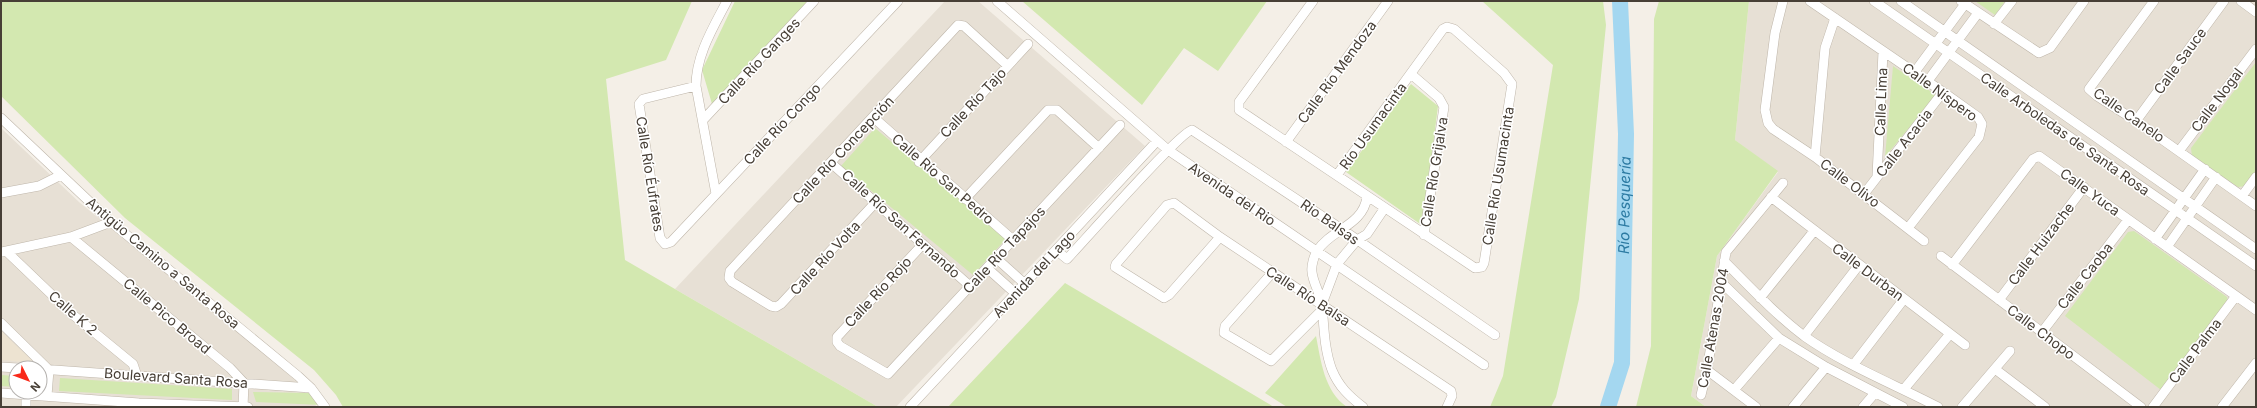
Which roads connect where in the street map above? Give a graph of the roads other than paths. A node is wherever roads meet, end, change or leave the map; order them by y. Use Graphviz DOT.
graph roads {
  1 [pos="727,1"];
  2 [pos="814,1"];
  3 [pos="898,1"];
  4 [pos="997,1"];
  5 [pos="1313,1"];
  6 [pos="1388,1"];
  7 [pos="1783,1"];
  8 [pos="1810,1"];
  9 [pos="1874,1"];
  10 [pos="1901,1"];
  11 [pos="2012,1"];
  12 [pos="2084,1"];
  13 [pos="2154,1"];
  14 [pos="2224,1"];
  15 [pos="2241,1"];
  16 [pos="1963,2"];
  17 [pos="2256,12"];
  18 [pos="1978,13"];
  19 [pos="1835,18"];
  20 [pos="1994,24"];
  21 [pos="1944,31"];
  22 [pos="1958,40"];
  23 [pos="1935,43"];
  24 [pos="1028,44"];
  25 [pos="2256,49"];
  26 [pos="1883,52"];
  27 [pos="1948,52"];
  28 [pos="1008,66"];
  29 [pos="1914,72"];
  30 [pos="1411,74"];
  31 [pos="1927,82"];
  32 [pos="1512,84"];
  33 [pos="696,86"];
  34 [pos="1943,92"];
  35 [pos="873,117"];
  36 [pos="1,118"];
  37 [pos="703,120"];
  38 [pos="2136,121"];
  39 [pos="1120,125"];
  40 [pos="1157,141"];
  41 [pos="1286,142"];
  42 [pos="1099,148"];
  43 [pos="1168,150"];
  44 [pos="2179,151"];
  45 [pos="1815,157"];
  46 [pos="920,161"];
  47 [pos="831,163"];
  48 [pos="2205,169"];
  49 [pos="61,175"];
  50 [pos="1337,175"];
  51 [pos="1878,176"];
  52 [pos="2216,177"];
  53 [pos="2256,177"];
  54 [pos="1783,184"];
  55 [pos="2084,187"];
  56 [pos="1,193"];
  57 [pos="716,194"];
  58 [pos="1864,194"];
  59 [pos="2242,196"];
  60 [pos="1367,197"];
  61 [pos="1771,197"];
  62 [pos="2184,198"];
  63 [pos="965,199"];
  64 [pos="876,202"];
  65 [pos="2256,206"];
  66 [pos="2196,207"];
  67 [pos="1384,209"];
  68 [pos="2175,210"];
  69 [pos="2188,219"];
  70 [pos="2128,220"];
  71 [pos="111,222"];
  72 [pos="1908,228"];
  73 [pos="1343,230"];
  74 [pos="1814,232"];
  75 [pos="1424,235"];
  76 [pos="71,237"];
  77 [pos="1220,237"];
  78 [pos="2155,239"];
  79 [pos="1013,240"];
  80 [pos="1357,240"];
  81 [pos="1924,240"];
  82 [pos="664,244"];
  83 [pos="923,244"];
  84 [pos="2167,247"];
  85 [pos="2256,249"];
  86 [pos="1056,250"];
  87 [pos="1317,251"];
  88 [pos="4,252"];
  89 [pos="1941,256"];
  90 [pos="996,258"];
  91 [pos="1724,261"];
  92 [pos="1338,264"];
  93 [pos="1859,265"];
  94 [pos="1952,265"];
  95 [pos="2256,266"];
  96 [pos="1482,267"];
  97 [pos="987,268"];
  98 [pos="1272,273"];
  99 [pos="1721,282"];
  100 [pos="1025,284"];
  101 [pos="970,286"];
  102 [pos="1016,294"];
  103 [pos="2236,296"];
  104 [pos="1760,298"];
  105 [pos="1904,299"];
  106 [pos="1999,300"];
  107 [pos="771,306"];
  108 [pos="1321,308"];
  109 [pos="2256,310"];
  110 [pos="1,324"];
  111 [pos="2042,332"];
  112 [pos="1950,334"];
  113 [pos="1495,335"];
  114 [pos="1804,336"];
  115 [pos="1779,338"];
  116 [pos="1965,345"];
  117 [pos="2010,352"];
  118 [pos="35,360"];
  119 [pos="2256,363"];
  120 [pos="1854,364"];
  121 [pos="1484,365"];
  122 [pos="1826,366"];
  123 [pos="48,369"];
  124 [pos="1995,369"];
  125 [pos="1707,370"];
  126 [pos="888,374"];
  127 [pos="136,376"];
  128 [pos="244,383"];
  129 [pos="311,388"];
  130 [pos="1904,389"];
  131 [pos="1734,390"];
  132 [pos="1875,393"];
  133 [pos="1701,395"];
  134 [pos="48,396"];
  135 [pos="82,403"];
  136 [pos="138,405"];
  137 [pos="193,406"];
  138 [pos="243,406"];
  139 [pos="248,407"];
  140 [pos="325,407"];
  141 [pos="910,407"];
  142 [pos="1363,407"];
  143 [pos="1447,407"];
  144 [pos="1756,407"];
  145 [pos="1793,407"];
  146 [pos="1863,407"];
  147 [pos="1903,407"];
  148 [pos="1938,407"];
  149 [pos="1962,407"];
  150 [pos="2045,407"];
  151 [pos="2141,407"];
  152 [pos="2153,407"];
  153 [pos="2222,407"];
  1 -- 33 [label="street"];
  2 -- 37 [label="street, Calle Río Ganges"];
  3 -- 57 [label="street, Calle Río Congo"];
  4 -- 40 [label="street, Avenida del Rio"];
  5 -- 41 [label="street"];
  6 -- 41 [label="street, Calle Río Mendoza"];
  7 -- 45 [label="street, Calle Olivo"];
  8 -- 19 [label="street, Calle Níspero"];
  9 -- 23 [label="street, Calle Arboledas de Santa Rosa"];
  10 -- 21 [label="street, Calle Arboledas de Santa Rosa"];
  11 -- 20 [label="street"];
  12 -- 20 [label="street"];
  13 -- 38 [label="street, Calle Canelo"];
  14 -- 38 [label="street, Calle Sauce"];
  15 -- 17 [label="street"];
  16 -- 18 [label="street"];
  16 -- 21 [label="street"];
  18 -- 20 [label="street"];
  18 -- 22 [label="street"];
  19 -- 26 [label="street, Calle Níspero"];
  19 -- 45 [label="street"];
  21 -- 22 [label="street, Calle Arboledas de Santa Rosa"];
  21 -- 23 [label="street"];
  22 -- 27 [label="street"];
  22 -- 62 [label="street, Calle Arboledas de Santa Rosa"];
  23 -- 27 [label="street, Calle Arboledas de Santa Rosa"];
  23 -- 29 [label="street"];
  24 -- 28 [label="street, Calle Río Tajo"];
  25 -- 44 [label="street, Calle Nogal"];
  26 -- 29 [label="street, Calle Níspero"];
  26 -- 51 [label="street, Calle Lima"];
  27 -- 31 [label="street"];
  27 -- 68 [label="street, Calle Arboledas de Santa Rosa"];
  28 -- 35 [label="street, Calle Río Concepción"];
  28 -- 46 [label="street, Calle Río Tajo"];
  29 -- 31 [label="street, Calle Níspero"];
  30 -- 32 [label="street, Río Usumacinta"];
  30 -- 50 [label="street, Río Usumacinta"];
  30 -- 75 [label="street, Calle Río Grijalva"];
  31 -- 34 [label="street, Calle Níspero"];
  32 -- 96 [label="street, Calle Río Usumacinta"];
  33 -- 37 [label="street"];
  33 -- 82 [label="street, Calle Río Éufrates"];
  34 -- 51 [label="street, Calle Acacia"];
  34 -- 72 [label="street, Calle Níspero"];
  35 -- 46 [label="street, Calle Río San Pedro"];
  35 -- 47 [label="street, Calle Río Concepción"];
  36 -- 49 [label="street, Antigüo Camino a Santa Rosa"];
  37 -- 57 [label="street"];
  38 -- 44 [label="street, Calle Canelo"];
  39 -- 42 [label="street, Calle Río Tapajos"];
  40 -- 43 [label="street, Avenida del Rio"];
  40 -- 86 [label="street, Avenida del Lago"];
  41 -- 50 [label="street"];
  42 -- 63 [label="street"];
  42 -- 79 [label="street, Calle Río Tapajos"];
  43 -- 73 [label="street, Rio Balsas"];
  43 -- 86 [label="street, Avenida del Lago"];
  43 -- 87 [label="street, Avenida del Rio"];
  44 -- 48 [label="street, Calle Canelo"];
  45 -- 58 [label="street, Calle Olivo"];
  46 -- 63 [label="street, Calle Río San Pedro"];
  47 -- 64 [label="street, Calle Río San Fernando"];
  47 -- 107 [label="street, Calle Río Concepción"];
  48 -- 52 [label="street, Calle Canelo"];
  48 -- 62 [label="street"];
  49 -- 56 [label="street"];
  49 -- 71 [label="street, Antigüo Camino a Santa Rosa"];
  50 -- 60 [label="street, Río Usumacinta"];
  51 -- 58 [label="street, Calle Acacia"];
  52 -- 59 [label="street, Calle Canelo"];
  52 -- 66 [label="street"];
  53 -- 59 [label="street"];
  54 -- 61 [label="street, Calle Atenas 2004"];
  55 -- 70 [label="street, Calle Yuca"];
  55 -- 94 [label="street, Calle Yuca"];
  55 -- 106 [label="street, Calle Huizache"];
  57 -- 82 [label="street, Calle Río Congo"];
  58 -- 72 [label="street, Calle Olivo"];
  59 -- 65 [label="street, Calle Canelo"];
  60 -- 67 [label="street, Río Usumacinta"];
  60 -- 73 [label="street"];
  61 -- 74 [label="street, Calle Durban"];
  61 -- 91 [label="street, Calle Atenas 2004"];
  62 -- 66 [label="street, Calle Arboledas de Santa Rosa"];
  62 -- 68 [label="street"];
  63 -- 79 [label="street, Calle Río San Pedro"];
  64 -- 83 [label="street, Calle Río San Fernando"];
  64 -- 107 [label="street, Calle Río Volta"];
  66 -- 69 [label="street"];
  66 -- 85 [label="street, Calle Arboledas de Santa Rosa"];
  67 -- 75 [label="street, Río Usumacinta"];
  67 -- 80 [label="street"];
  68 -- 69 [label="street, Calle Arboledas de Santa Rosa"];
  68 -- 78 [label="street"];
  69 -- 84 [label="street"];
  69 -- 95 [label="street, Calle Arboledas de Santa Rosa"];
  70 -- 78 [label="street, Calle Yuca"];
  70 -- 111 [label="street, Calle Caoba"];
  71 -- 76 [label="street"];
  71 -- 129 [label="street, Antigüo Camino a Santa Rosa"];
  72 -- 81 [label="street, Calle Olivo"];
  73 -- 80 [label="street, Rio Balsas"];
  73 -- 87 [label="street"];
  74 -- 93 [label="street, Calle Durban"];
  74 -- 104 [label="street"];
  75 -- 96 [label="street, Río Usumacinta"];
  76 -- 88 [label="street"];
  76 -- 128 [label="street, Calle Pico Broad"];
  77 -- 77 [label="street, Calle Río Balsa"];
  77 -- 98 [label="street, Calle Río Balsa"];
  78 -- 84 [label="street, Calle Yuca"];
  79 -- 90 [label="street, Calle Río Tapajos"];
  80 -- 92 [label="street"];
  80 -- 113 [label="street, Rio Balsas"];
  83 -- 101 [label="street, Calle Río San Fernando"];
  83 -- 126 [label="street, Calle Río Rojo"];
  84 -- 103 [label="street, Calle Yuca"];
  86 -- 100 [label="street, Avenida del Lago"];
  87 -- 92 [label="street, Avenida del Rio"];
  87 -- 108 [label="street"];
  88 -- 127 [label="street, Calle K 2"];
  89 -- 94 [label="street, Calle Chopo"];
  90 -- 97 [label="street, Calle Río Tapajos"];
  90 -- 100 [label="street"];
  91 -- 99 [label="street, Calle Atenas 2004"];
  91 -- 104 [label="street"];
  92 -- 108 [label="street"];
  92 -- 121 [label="street, Avenida del Rio"];
  93 -- 105 [label="street, Calle Durban"];
  93 -- 114 [label="street"];
  94 -- 106 [label="street, Calle Chopo"];
  97 -- 101 [label="street, Calle Río Tapajos"];
  97 -- 102 [label="street"];
  98 -- 108 [label="street, Calle Río Balsa"];
  98 -- 108 [label="street"];
  99 -- 115 [label="street"];
  99 -- 125 [label="street, Calle Atenas 2004"];
  100 -- 102 [label="street, Avenida del Lago"];
  101 -- 126 [label="street, Calle Río Tapajos"];
  102 -- 141 [label="street, Avenida del Lago"];
  103 -- 109 [label="street, Calle Yuca"];
  103 -- 152 [label="street, Calle Palma"];
  104 -- 114 [label="street"];
  105 -- 112 [label="street, Calle Durban"];
  105 -- 120 [label="street"];
  106 -- 111 [label="street, Calle Chopo"];
  108 -- 142 [label="street"];
  108 -- 143 [label="street, Calle Río Balsa"];
  110 -- 118 [label="street"];
  111 -- 151 [label="street, Calle Chopo"];
  112 -- 116 [label="street, Calle Durban"];
  112 -- 130 [label="street"];
  114 -- 120 [label="street"];
  115 -- 122 [label="street"];
  115 -- 131 [label="street"];
  117 -- 124 [label="street"];
  119 -- 153 [label="street"];
  120 -- 130 [label="street"];
  122 -- 132 [label="street"];
  122 -- 145 [label="street"];
  123 -- 127 [label="street, Boulevard Santa Rosa"];
  124 -- 149 [label="street"];
  124 -- 150 [label="street"];
  125 -- 131 [label="street"];
  125 -- 133 [label="street, Calle Atenas 2004"];
  127 -- 128 [label="street, Boulevard Santa Rosa"];
  128 -- 129 [label="street, Boulevard Santa Rosa"];
  128 -- 138 [label="street"];
  129 -- 140 [label="street, Antigüo Camino a Santa Rosa"];
  130 -- 148 [label="street"];
  131 -- 144 [label="street"];
  132 -- 146 [label="street"];
  132 -- 147 [label="street"];
  134 -- 135 [label="street, Boulevard Santa Rosa"];
  135 -- 136 [label="street, Boulevard Santa Rosa"];
  136 -- 137 [label="street, Boulevard Santa Rosa"];
  137 -- 138 [label="street, Boulevard Santa Rosa"];
  138 -- 139 [label="street, Boulevard Santa Rosa"];
}
